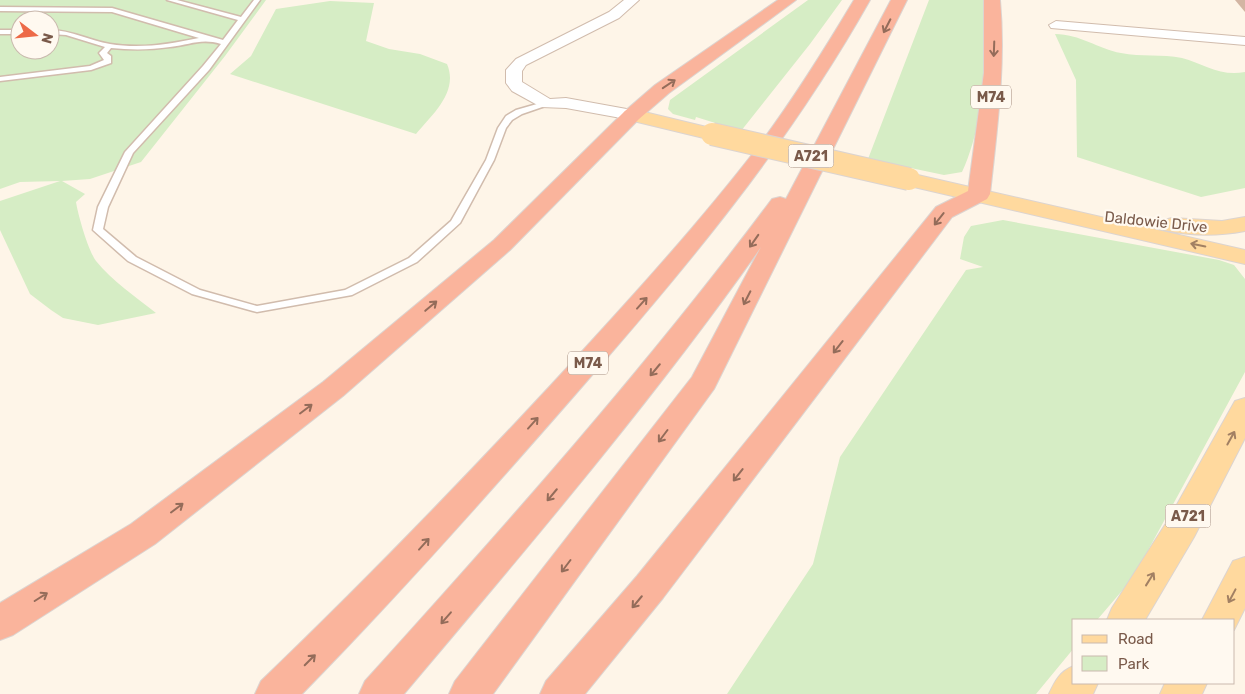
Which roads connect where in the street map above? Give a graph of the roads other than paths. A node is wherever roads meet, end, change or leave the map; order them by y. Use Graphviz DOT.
graph roads {
  1 [pos="170,0"];
  2 [pos="257,0"];
  3 [pos="632,0"];
  4 [pos="788,0"];
  5 [pos="862,0"];
  6 [pos="898,0"];
  7 [pos="992,0"];
  8 [pos="0,9"];
  9 [pos="241,19"];
  10 [pos="1056,25"];
  11 [pos="60,32"];
  12 [pos="208,38"];
  13 [pos="1245,41"];
  14 [pos="225,42"];
  15 [pos="109,46"];
  16 [pos="874,52"];
  17 [pos="0,79"];
  18 [pos="547,104"];
  19 [pos="632,116"];
  20 [pos="980,194"];
  21 [pos="1066,214"];
  22 [pos="1245,225"];
  23 [pos="1245,251"];
  24 [pos="1245,257"];
  25 [pos="1245,409"];
  26 [pos="1245,572"];
  27 [pos="1125,619"];
  28 [pos="1221,619"];
  29 [pos="0,623"];
  30 [pos="1077,684"];
  31 [pos="275,694"];
  32 [pos="379,694"];
  33 [pos="469,694"];
  34 [pos="560,694"];
  35 [pos="1069,694"];
  1 -- 9 [label="lane"];
  2 -- 9 [label="lane"];
  3 -- 18 [label="street"];
  19 -- 4 [label="highway, one-way"];
  31 -- 5 [label="highway, M74, one-way"];
  6 -- 16 [label="highway, one-way"];
  7 -- 20 [label="highway, M74, one-way"];
  8 -- 12 [label="lane"];
  9 -- 14 [label="lane"];
  10 -- 13 [label="street"];
  11 -- 15 [label="lane"];
  12 -- 14 [label="lane"];
  12 -- 15 [label="lane"];
  14 -- 18 [label="lane"];
  15 -- 17 [label="lane"];
  16 -- 32 [label="highway, one-way"];
  16 -- 33 [label="highway, one-way"];
  18 -- 19 [label="street"];
  19 -- 20 [label="main road, A721, bridge"];
  29 -- 19 [label="highway, one-way"];
  20 -- 21 [label="main road, A721"];
  20 -- 34 [label="highway, one-way"];
  21 -- 22 [label="main road, Daldowie Drive / A721"];
  24 -- 21 [label="main road, A721, one-way"];
  22 -- 23 [label="main road, A721"];
  27 -- 25 [label="main road, A721, one-way"];
  26 -- 28 [label="main road, one-way"];
  30 -- 35 [label="main road"];
}
